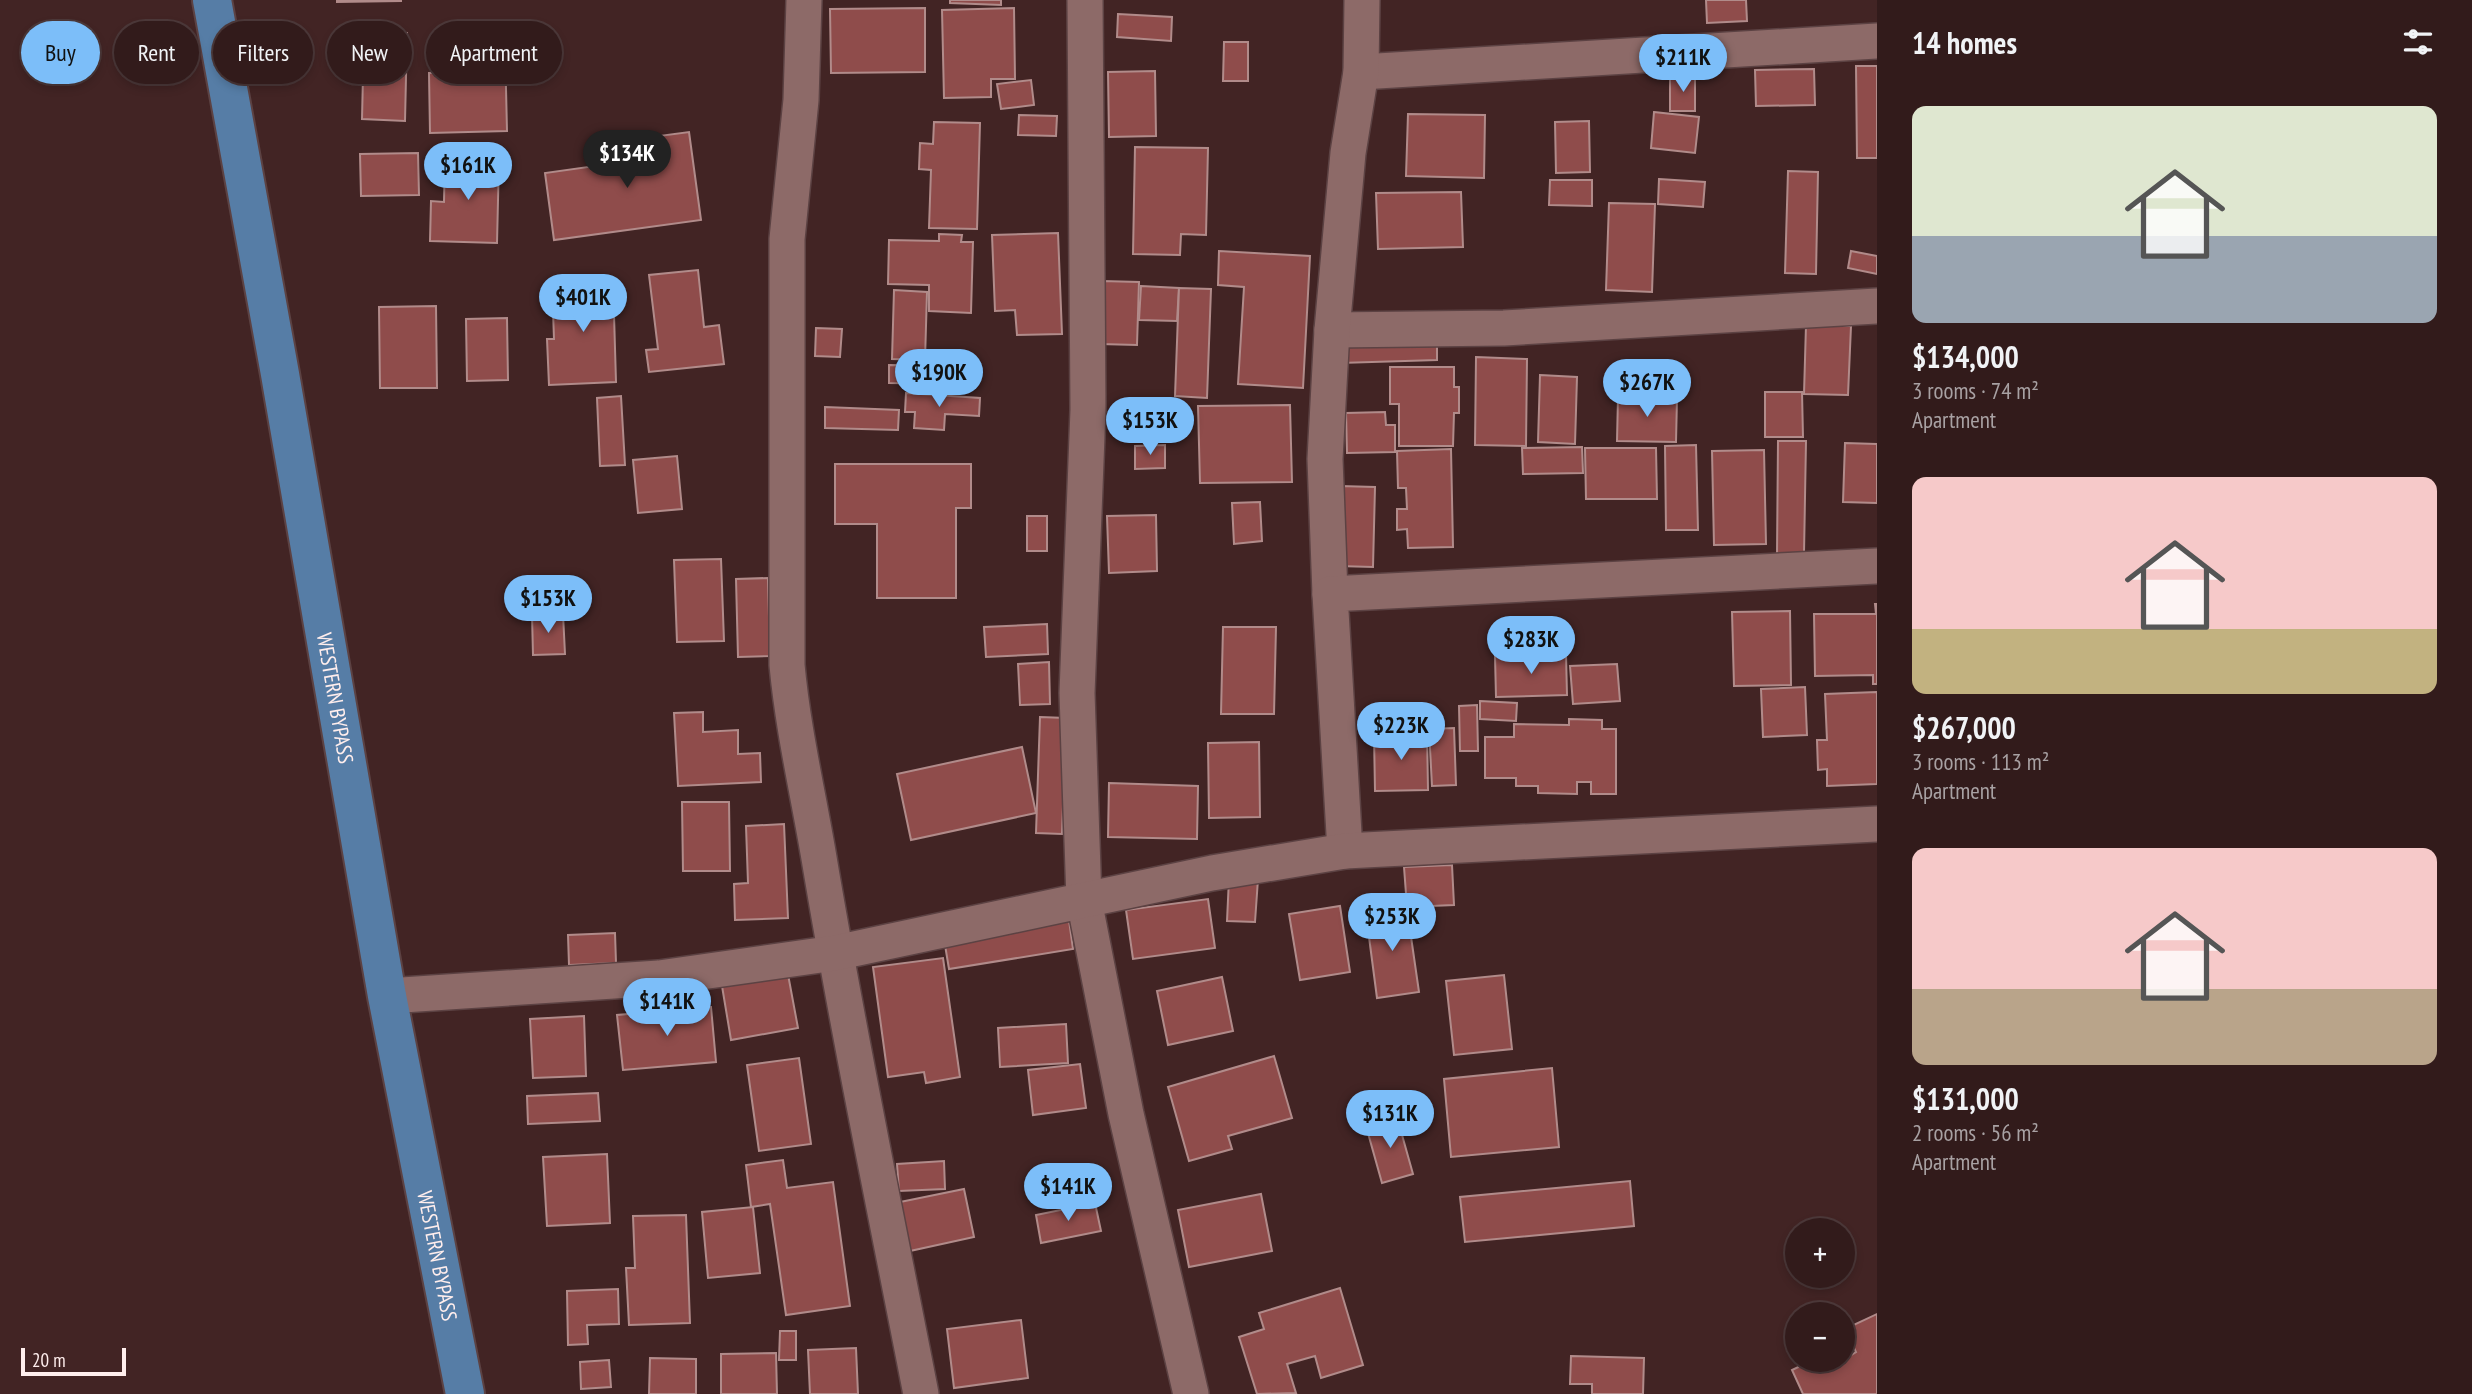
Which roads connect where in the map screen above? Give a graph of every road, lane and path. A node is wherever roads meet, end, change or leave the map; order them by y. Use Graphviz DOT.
graph roads {
  1 [pos="212,0"];
  2 [pos="804,0"];
  3 [pos="1086,0"];
  4 [pos="1362,0"];
  5 [pos="1877,41"];
  6 [pos="1361,72"];
  7 [pos="1877,306"];
  8 [pos="1332,330"];
  9 [pos="1877,566"];
  10 [pos="1330,594"];
  11 [pos="1877,824"];
  12 [pos="1345,851"];
  13 [pos="1084,900"];
  14 [pos="835,953"];
  15 [pos="387,996"];
  16 [pos="465,1394"];
  17 [pos="921,1394"];
  18 [pos="1191,1394"];
  1 -- 15 [label="main road, WESTERN BYPASS"];
  2 -- 14 [label="street"];
  3 -- 13 [label="street"];
  4 -- 6 [label="street"];
  5 -- 6 [label="street"];
  6 -- 8 [label="street"];
  7 -- 8 [label="street"];
  8 -- 10 [label="street"];
  9 -- 10 [label="street"];
  10 -- 12 [label="street"];
  11 -- 12 [label="street"];
  12 -- 13 [label="street"];
  13 -- 14 [label="street"];
  13 -- 18 [label="street"];
  14 -- 15 [label="street"];
  14 -- 17 [label="street"];
  15 -- 16 [label="main road, WESTERN BYPASS"];
}
